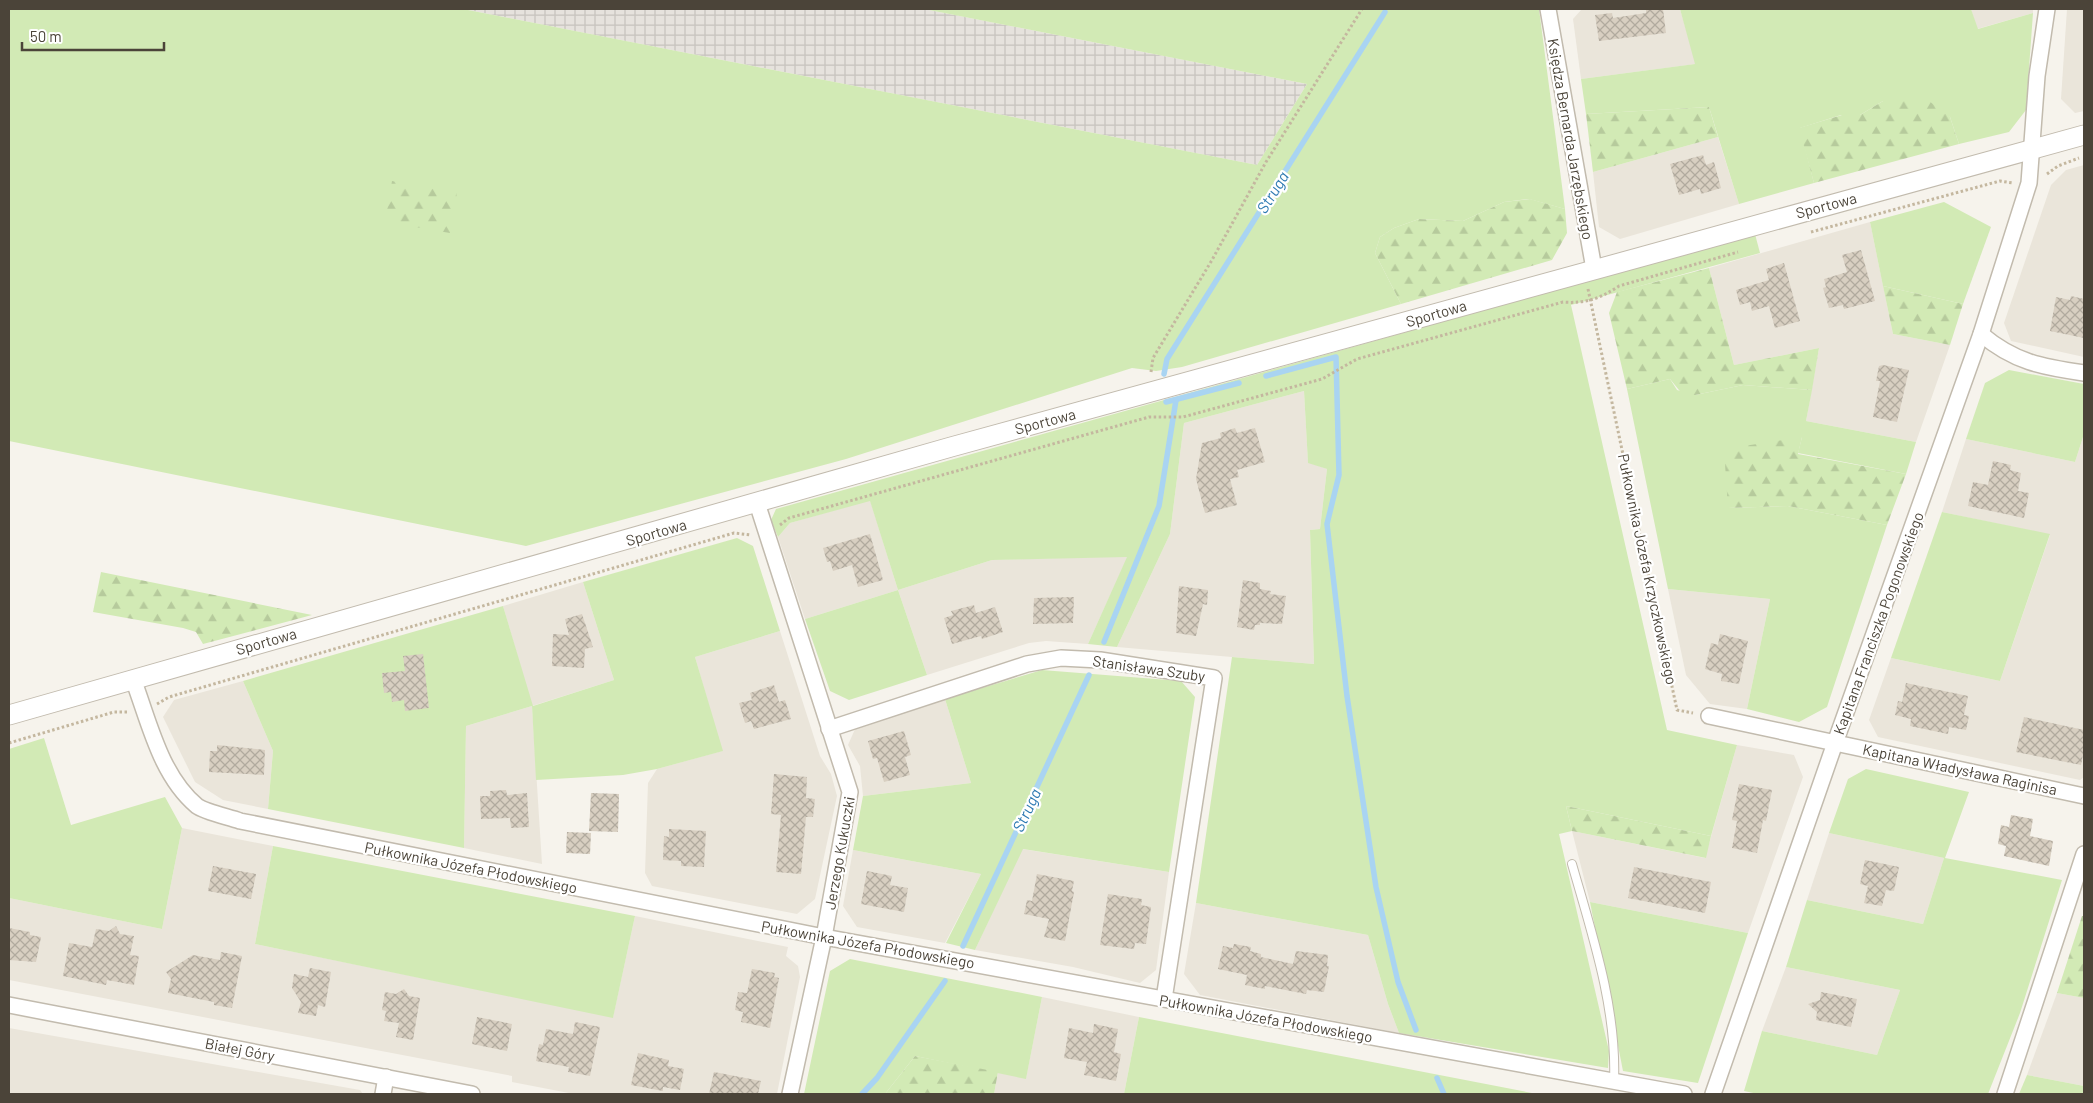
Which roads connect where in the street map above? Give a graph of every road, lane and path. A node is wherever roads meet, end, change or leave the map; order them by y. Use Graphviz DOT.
graph roads {
  1 [pos="1362,9"];
  2 [pos="1548,9"];
  3 [pos="2047,9"];
  4 [pos="2084,135"];
  5 [pos="2032,149"];
  6 [pos="2084,156"];
  7 [pos="2029,183"];
  8 [pos="1805,233"];
  9 [pos="1740,251"];
  10 [pos="1589,270"];
  11 [pos="1591,301"];
  12 [pos="1981,334"];
  13 [pos="2084,373"];
  14 [pos="1148,394"];
  15 [pos="757,503"];
  16 [pos="765,532"];
  17 [pos="134,679"];
  18 [pos="145,710"];
  19 [pos="9,715"];
  20 [pos="1708,716"];
  21 [pos="829,729"];
  22 [pos="9,743"];
  23 [pos="1835,743"];
  24 [pos="2084,796"];
  25 [pos="2084,854"];
  26 [pos="1572,864"];
  27 [pos="824,937"];
  28 [pos="1164,999"];
  29 [pos="9,1005"];
  30 [pos="386,1077"];
  31 [pos="1614,1082"];
  32 [pos="383,1094"];
  33 [pos="472,1094"];
  34 [pos="790,1094"];
  35 [pos="1684,1094"];
  36 [pos="1713,1094"];
  37 [pos="2005,1094"];
  1 -- 14 [label="path"];
  2 -- 10 [label="street, Księdza Bernarda Jarzębskiego"];
  3 -- 5 [label="street, Kapitana Franciszka Pogonowskiego"];
  4 -- 5 [label="street, Sportowa"];
  5 -- 7 [label="street, Kapitana Franciszka Pogonowskiego"];
  5 -- 10 [label="street, Sportowa"];
  6 -- 7 [label="path"];
  7 -- 8 [label="path"];
  7 -- 12 [label="street, Kapitana Franciszka Pogonowskiego"];
  9 -- 11 [label="path"];
  10 -- 11 [label="path, Pułkownika Józefa Krzyczkowskiego"];
  10 -- 14 [label="street, Sportowa"];
  11 -- 16 [label="path"];
  11 -- 20 [label="path, Pułkownika Józefa Krzyczkowskiego"];
  12 -- 13 [label="street"];
  12 -- 23 [label="street, Kapitana Franciszka Pogonowskiego"];
  14 -- 15 [label="street, Sportowa"];
  15 -- 16 [label="street, Jerzego Kukuczki"];
  15 -- 17 [label="street, Sportowa"];
  16 -- 18 [label="path"];
  16 -- 21 [label="street, Jerzego Kukuczki"];
  17 -- 18 [label="street, Pułkownika Józefa Płodowskiego"];
  17 -- 19 [label="street, Sportowa"];
  18 -- 22 [label="path"];
  18 -- 27 [label="street, Pułkownika Józefa Płodowskiego"];
  20 -- 23 [label="street"];
  21 -- 27 [label="street, Jerzego Kukuczki"];
  21 -- 28 [label="street, Stanisława Szuby"];
  23 -- 24 [label="street, Kapitana Władysława Raginisa"];
  23 -- 36 [label="street, Kapitana Franciszka Pogonowskiego"];
  25 -- 37 [label="street"];
  26 -- 31 [label="lane"];
  27 -- 28 [label="street, Pułkownika Józefa Płodowskiego"];
  27 -- 34 [label="street, Jerzego Kukuczki"];
  28 -- 31 [label="street, Pułkownika Józefa Płodowskiego"];
  29 -- 30 [label="street, Białej Góry"];
  30 -- 32 [label="street"];
  30 -- 33 [label="street, Białej Góry"];
  31 -- 35 [label="street, Pułkownika Józefa Płodowskiego"];
}
